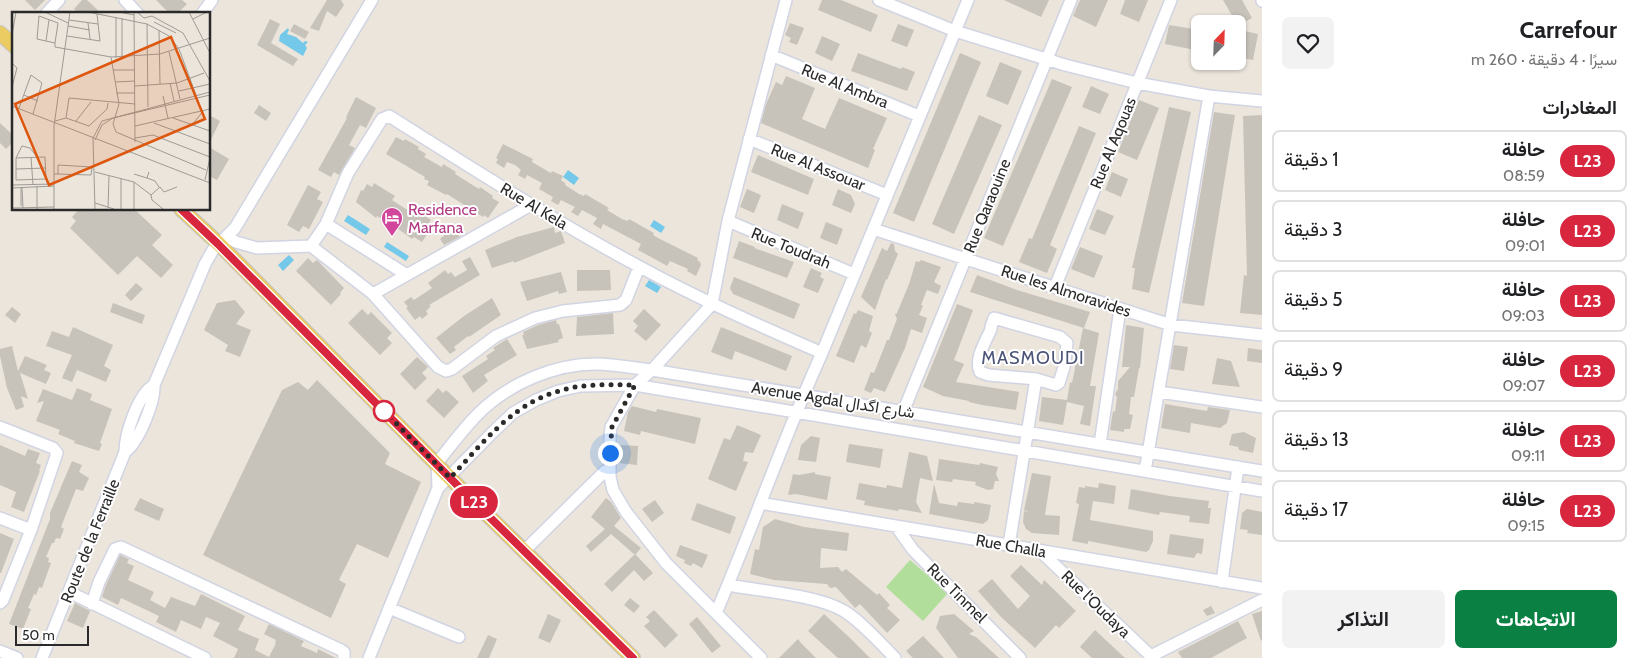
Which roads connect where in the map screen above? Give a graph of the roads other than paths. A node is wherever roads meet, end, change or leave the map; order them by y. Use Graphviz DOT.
graph roads {
  1 [pos="59,0"];
  2 [pos="125,0"];
  3 [pos="212,0"];
  4 [pos="372,0"];
  5 [pos="786,0"];
  6 [pos="879,0"];
  7 [pos="968,0"];
  8 [pos="1071,0"];
  9 [pos="1171,0"];
  10 [pos="48,12"];
  11 [pos="136,12"];
  12 [pos="203,12"];
  13 [pos="955,31"];
  14 [pos="0,33"];
  15 [pos="12,44"];
  16 [pos="771,55"];
  17 [pos="1047,59"];
  18 [pos="1138,83"];
  19 [pos="1209,96"];
  20 [pos="1262,102"];
  21 [pos="919,116"];
  22 [pos="749,139"];
  23 [pos="887,195"];
  24 [pos="531,206"];
  25 [pos="182,210"];
  26 [pos="728,221"];
  27 [pos="326,224"];
  28 [pos="873,229"];
  29 [pos="222,240"];
  30 [pos="311,246"];
  31 [pos="965,259"];
  32 [pos="639,267"];
  33 [pos="854,274"];
  34 [pos="407,275"];
  35 [pos="1055,287"];
  36 [pos="373,294"];
  37 [pos="712,304"];
  38 [pos="1120,309"];
  39 [pos="1171,325"];
  40 [pos="1262,335"];
  41 [pos="822,353"];
  42 [pos="652,370"];
  43 [pos="1036,379"];
  44 [pos="635,385"];
  45 [pos="1159,392"];
  46 [pos="803,395"];
  47 [pos="1262,407"];
  48 [pos="797,412"];
  49 [pos="903,412"];
  50 [pos="0,426"];
  51 [pos="1028,432"];
  52 [pos="1100,444"];
  53 [pos="1025,451"];
  54 [pos="1148,452"];
  55 [pos="437,464"];
  56 [pos="1238,467"];
  57 [pos="604,471"];
  58 [pos="1145,471"];
  59 [pos="1262,471"];
  60 [pos="450,478"];
  61 [pos="1236,486"];
  62 [pos="438,488"];
  63 [pos="1262,491"];
  64 [pos="760,503"];
  65 [pos="0,518"];
  66 [pos="896,526"];
  67 [pos="31,530"];
  68 [pos="1009,546"];
  69 [pos="524,550"];
  70 [pos="1040,551"];
  71 [pos="1222,582"];
  72 [pos="728,585"];
  73 [pos="1262,588"];
  74 [pos="70,592"];
  75 [pos="1262,600"];
  76 [pos="0,603"];
  77 [pos="92,604"];
  78 [pos="389,608"];
  79 [pos="716,613"];
  80 [pos="459,637"];
  81 [pos="0,651"];
  82 [pos="1152,657"];
  83 [pos="17,658"];
  84 [pos="42,658"];
  85 [pos="205,658"];
  86 [pos="344,658"];
  87 [pos="369,658"];
  88 [pos="634,658"];
  89 [pos="761,658"];
  90 [pos="895,658"];
  91 [pos="1020,658"];
  1 -- 10 [label="street"];
  2 -- 11 [label="street"];
  3 -- 12 [label="street"];
  4 -- 29 [label="street, Route de la Ferraille"];
  5 -- 16 [label="street"];
  6 -- 13 [label="street"];
  7 -- 13 [label="street"];
  8 -- 17 [label="street, Rue Qaraouine"];
  9 -- 18 [label="street, Rue Al Aqouas"];
  13 -- 17 [label="street"];
  13 -- 21 [label="street"];
  14 -- 15 [label="main road"];
  16 -- 21 [label="street, Rue Al Ambra"];
  16 -- 22 [label="street"];
  17 -- 18 [label="street"];
  17 -- 31 [label="street, Rue Qaraouine"];
  18 -- 19 [label="street"];
  18 -- 35 [label="street, Rue Al Aqouas"];
  19 -- 20 [label="street"];
  19 -- 39 [label="street"];
  21 -- 23 [label="street"];
  22 -- 23 [label="street, Rue Al Assouar"];
  22 -- 26 [label="street"];
  23 -- 28 [label="street"];
  24 -- 27 [label="street, Rue Al Kela"];
  24 -- 32 [label="street, Rue Al Kela"];
  24 -- 34 [label="street"];
  25 -- 29 [label="main road"];
  26 -- 33 [label="street, Rue Toudrah"];
  26 -- 37 [label="street"];
  27 -- 30 [label="street, Rue Al Kela"];
  27 -- 34 [label="street"];
  28 -- 31 [label="street, Rue les Almoravides"];
  28 -- 33 [label="street"];
  29 -- 30 [label="street"];
  29 -- 55 [label="main road"];
  29 -- 74 [label="street, Route de la Ferraille"];
  30 -- 36 [label="street"];
  31 -- 35 [label="street, Rue les Almoravides"];
  31 -- 49 [label="street, Rue Qaraouine"];
  32 -- 36 [label="street"];
  32 -- 37 [label="street, Rue Al Kela"];
  33 -- 41 [label="street"];
  34 -- 36 [label="street"];
  35 -- 38 [label="street, Rue les Almoravides"];
  37 -- 41 [label="street, Rue Al Kela"];
  37 -- 42 [label="street"];
  38 -- 39 [label="street, Rue les Almoravides"];
  38 -- 52 [label="street"];
  39 -- 40 [label="street, Rue les Almoravides"];
  39 -- 45 [label="street"];
  41 -- 46 [label="street"];
  42 -- 44 [label="street"];
  42 -- 46 [label="street, Avenue Agdal شارع اگدال"];
  42 -- 55 [label="street, Avenue Agdal شارع اگدال"];
  43 -- 43 [label="street"];
  43 -- 51 [label="street"];
  44 -- 48 [label="street, Avenue Agdal شارع اگدال"];
  44 -- 60 [label="street, Avenue Agdal شارع اگدال"];
  44 -- 79 [label="street"];
  45 -- 47 [label="street"];
  45 -- 54 [label="street"];
  46 -- 48 [label="street"];
  46 -- 49 [label="street, Avenue Agdal شارع اگدال"];
  48 -- 53 [label="street, Avenue Agdal شارع اگدال"];
  48 -- 64 [label="street"];
  49 -- 51 [label="street, Avenue Agdal شارع اگدال"];
  50 -- 67 [label="street"];
  51 -- 52 [label="street, Avenue Agdal شارع اگدال"];
  51 -- 53 [label="street"];
  52 -- 54 [label="street, Avenue Agdal شارع اگدال"];
  53 -- 58 [label="street, Avenue Agdal شارع اگدال"];
  53 -- 68 [label="street"];
  54 -- 56 [label="street, Avenue Agdal شارع اگدال"];
  54 -- 58 [label="street"];
  55 -- 60 [label="main road"];
  55 -- 62 [label="street"];
  56 -- 59 [label="street, Avenue Agdal شارع اگدال"];
  56 -- 61 [label="street"];
  57 -- 69 [label="street"];
  58 -- 61 [label="street, Avenue Agdal شارع اگدال"];
  60 -- 62 [label="street, Avenue Agdal شارع اگدال"];
  60 -- 69 [label="main road"];
  61 -- 63 [label="street, Avenue Agdal شارع اگدال"];
  61 -- 71 [label="street"];
  62 -- 78 [label="street"];
  64 -- 66 [label="street, Rue Challa"];
  64 -- 72 [label="street"];
  65 -- 67 [label="street"];
  66 -- 68 [label="street, Rue Challa"];
  66 -- 91 [label="street, Rue Tinmel"];
  67 -- 76 [label="street"];
  68 -- 70 [label="street, Rue Challa"];
  69 -- 88 [label="main road"];
  70 -- 71 [label="street, Rue Challa"];
  70 -- 82 [label="street, Rue l'Oudaya"];
  71 -- 73 [label="street, Rue Challa"];
  72 -- 79 [label="street"];
  72 -- 90 [label="street"];
  74 -- 77 [label="street"];
  74 -- 84 [label="street, Route de la Ferraille"];
  75 -- 82 [label="street"];
  77 -- 85 [label="street"];
  77 -- 86 [label="street"];
  78 -- 80 [label="street"];
  78 -- 87 [label="street"];
  79 -- 89 [label="street"];
  81 -- 83 [label="street"];
}
